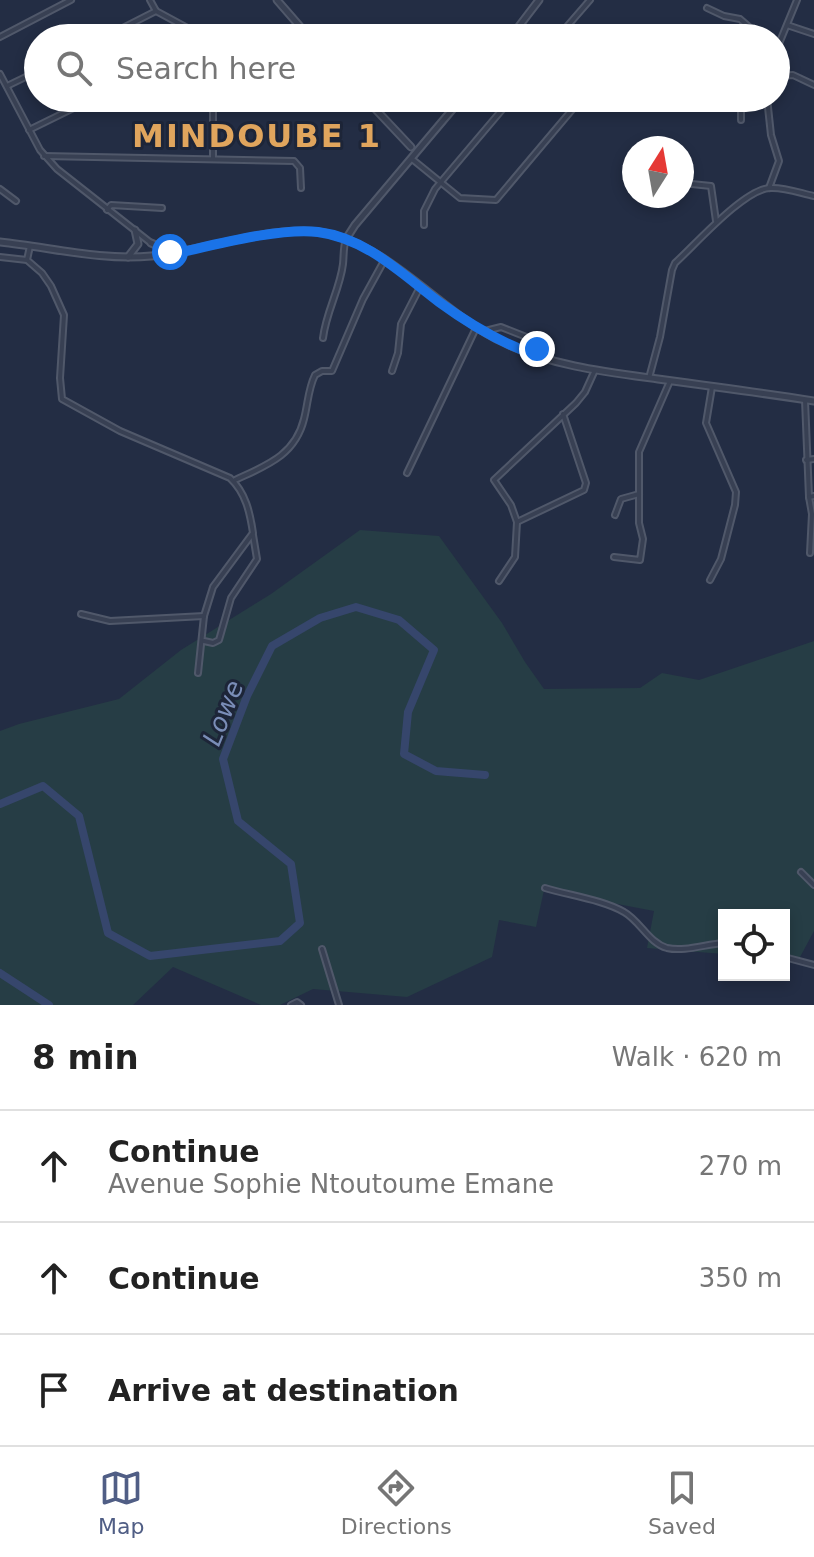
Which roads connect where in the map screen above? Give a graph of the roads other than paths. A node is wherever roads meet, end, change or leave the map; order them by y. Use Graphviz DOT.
graph roads {
  1 [pos="71,0"];
  2 [pos="150,0"];
  3 [pos="277,0"];
  4 [pos="539,0"];
  5 [pos="590,0"];
  6 [pos="797,0"];
  7 [pos="707,8"];
  8 [pos="156,11"];
  9 [pos="24,24"];
  10 [pos="25,24"];
  11 [pos="130,24"];
  12 [pos="180,24"];
  13 [pos="298,24"];
  14 [pos="521,24"];
  15 [pos="569,24"];
  16 [pos="748,24"];
  17 [pos="787,24"];
  18 [pos="790,26"];
  19 [pos="814,34"];
  20 [pos="0,37"];
  21 [pos="0,74"];
  22 [pos="790,75"];
  23 [pos="24,78"];
  24 [pos="814,85"];
  25 [pos="7,86"];
  26 [pos="66,112"];
  27 [pos="213,112"];
  28 [pos="378,112"];
  29 [pos="451,112"];
  30 [pos="500,112"];
  31 [pos="570,112"];
  32 [pos="741,112"];
  33 [pos="769,112"];
  34 [pos="741,120"];
  35 [pos="29,130"];
  36 [pos="411,147"];
  37 [pos="422,147"];
  38 [pos="44,156"];
  39 [pos="412,158"];
  40 [pos="213,159"];
  41 [pos="441,184"];
  42 [pos="694,184"];
  43 [pos="301,188"];
  44 [pos="769,188"];
  45 [pos="0,189"];
  46 [pos="814,196"];
  47 [pos="16,201"];
  48 [pos="162,208"];
  49 [pos="107,210"];
  50 [pos="716,222"];
  51 [pos="424,225"];
  52 [pos="135,230"];
  53 [pos="346,239"];
  54 [pos="0,242"];
  55 [pos="151,243"];
  56 [pos="30,246"];
  57 [pos="178,253"];
  58 [pos="151,256"];
  59 [pos="0,257"];
  60 [pos="128,257"];
  61 [pos="385,259"];
  62 [pos="27,260"];
  63 [pos="420,287"];
  64 [pos="479,330"];
  65 [pos="323,338"];
  66 [pos="536,355"];
  67 [pos="595,370"];
  68 [pos="392,371"];
  69 [pos="649,378"];
  70 [pos="670,381"];
  71 [pos="712,387"];
  72 [pos="805,400"];
  73 [pos="814,401"];
  74 [pos="563,414"];
  75 [pos="814,459"];
  76 [pos="806,460"];
  77 [pos="407,473"];
  78 [pos="234,481"];
  79 [pos="639,494"];
  80 [pos="812,497"];
  81 [pos="615,515"];
  82 [pos="517,522"];
  83 [pos="253,533"];
  84 [pos="810,553"];
  85 [pos="614,557"];
  86 [pos="710,580"];
  87 [pos="499,581"];
  88 [pos="81,614"];
  89 [pos="204,616"];
  90 [pos="202,640"];
  91 [pos="198,673"];
  92 [pos="801,872"];
  93 [pos="814,885"];
  94 [pos="545,888"];
  95 [pos="718,944"];
  96 [pos="322,949"];
  97 [pos="790,959"];
  98 [pos="814,965"];
  99 [pos="291,1005"];
  100 [pos="301,1005"];
  101 [pos="339,1005"];
  1 -- 10 [label="street"];
  2 -- 8 [label="street"];
  3 -- 13 [label="street"];
  4 -- 14 [label="street"];
  5 -- 15 [label="street"];
  6 -- 17 [label="street"];
  7 -- 16 [label="street"];
  8 -- 11 [label="street"];
  8 -- 12 [label="street"];
  9 -- 20 [label="street"];
  18 -- 19 [label="street"];
  21 -- 25 [label="street"];
  22 -- 24 [label="street"];
  23 -- 25 [label="street"];
  25 -- 35 [label="street"];
  26 -- 35 [label="street"];
  27 -- 40 [label="street"];
  28 -- 36 [label="street"];
  29 -- 37 [label="street"];
  30 -- 41 [label="street"];
  31 -- 41 [label="street"];
  32 -- 34 [label="street"];
  33 -- 44 [label="street"];
  35 -- 38 [label="street"];
  36 -- 37 [label="street"];
  36 -- 39 [label="street"];
  37 -- 39 [label="street"];
  38 -- 40 [label="street"];
  38 -- 49 [label="street"];
  39 -- 41 [label="street"];
  39 -- 53 [label="street"];
  40 -- 43 [label="street"];
  41 -- 51 [label="street"];
  42 -- 50 [label="street"];
  44 -- 46 [label="street"];
  44 -- 50 [label="street"];
  45 -- 47 [label="street"];
  48 -- 49 [label="street"];
  49 -- 52 [label="street"];
  50 -- 69 [label="street"];
  52 -- 55 [label="street"];
  52 -- 60 [label="street"];
  53 -- 57 [label="street"];
  53 -- 61 [label="street"];
  53 -- 65 [label="street"];
  54 -- 56 [label="street"];
  55 -- 57 [label="street"];
  55 -- 58 [label="street"];
  56 -- 60 [label="street"];
  56 -- 62 [label="street"];
  57 -- 58 [label="street"];
  58 -- 60 [label="street"];
  59 -- 62 [label="street"];
  61 -- 63 [label="street"];
  61 -- 78 [label="street"];
  62 -- 78 [label="street"];
  63 -- 64 [label="street"];
  63 -- 68 [label="street"];
  64 -- 66 [label="street"];
  64 -- 66 [label="street"];
  64 -- 77 [label="street"];
  66 -- 67 [label="street"];
  67 -- 69 [label="street"];
  67 -- 74 [label="street"];
  69 -- 70 [label="street"];
  70 -- 71 [label="street"];
  70 -- 79 [label="street"];
  71 -- 72 [label="street"];
  71 -- 86 [label="street"];
  72 -- 73 [label="street"];
  72 -- 76 [label="street"];
  74 -- 82 [label="street"];
  74 -- 82 [label="street"];
  75 -- 76 [label="street"];
  76 -- 80 [label="street"];
  78 -- 83 [label="street"];
  79 -- 81 [label="street"];
  79 -- 85 [label="street"];
  80 -- 84 [label="street"];
  82 -- 87 [label="street"];
  83 -- 89 [label="street"];
  83 -- 90 [label="street"];
  88 -- 89 [label="street"];
  89 -- 90 [label="street"];
  90 -- 91 [label="street"];
  92 -- 93 [label="street"];
  94 -- 95 [label="street"];
  96 -- 101 [label="street"];
  97 -- 98 [label="street"];
  99 -- 100 [label="street"];
}
